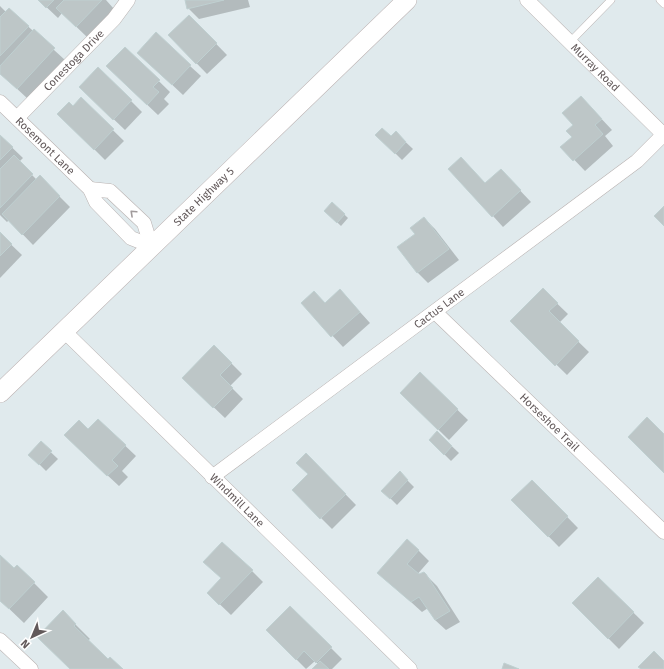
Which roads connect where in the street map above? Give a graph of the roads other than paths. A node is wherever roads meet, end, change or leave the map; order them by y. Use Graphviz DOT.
graph roads {
  1 [pos="128,0"];
  2 [pos="406,0"];
  3 [pos="527,0"];
  4 [pos="611,0"];
  5 [pos="660,0"];
  6 [pos="664,4"];
  7 [pos="570,42"];
  8 [pos="0,102"];
  9 [pos="17,118"];
  10 [pos="664,135"];
  11 [pos="90,189"];
  12 [pos="151,246"];
  13 [pos="435,312"];
  14 [pos="64,332"];
  15 [pos="0,393"];
  16 [pos="212,477"];
  17 [pos="664,532"];
  18 [pos="0,640"];
  19 [pos="31,669"];
  20 [pos="410,669"];
  1 -- 9 [label="street, Conestoga Drive"];
  2 -- 12 [label="main road, State Highway 5"];
  3 -- 7 [label="street, Murray Road"];
  4 -- 7 [label="lane"];
  5 -- 6 [label="lane"];
  7 -- 10 [label="street, Murray Road"];
  8 -- 9 [label="street, Rosemont Lane"];
  9 -- 11 [label="street, Rosemont Lane"];
  10 -- 13 [label="street, Cactus Lane"];
  11 -- 12 [label="street, Rosemont Lane"];
  12 -- 11 [label="street, one-way"];
  12 -- 14 [label="main road, State Highway 5"];
  13 -- 16 [label="street, Cactus Lane"];
  13 -- 17 [label="street, Horseshoe Trail"];
  14 -- 15 [label="main road, State Highway 5"];
  14 -- 16 [label="street, Windmill Lane"];
  16 -- 20 [label="street, Windmill Lane"];
  18 -- 19 [label="street"];
}
